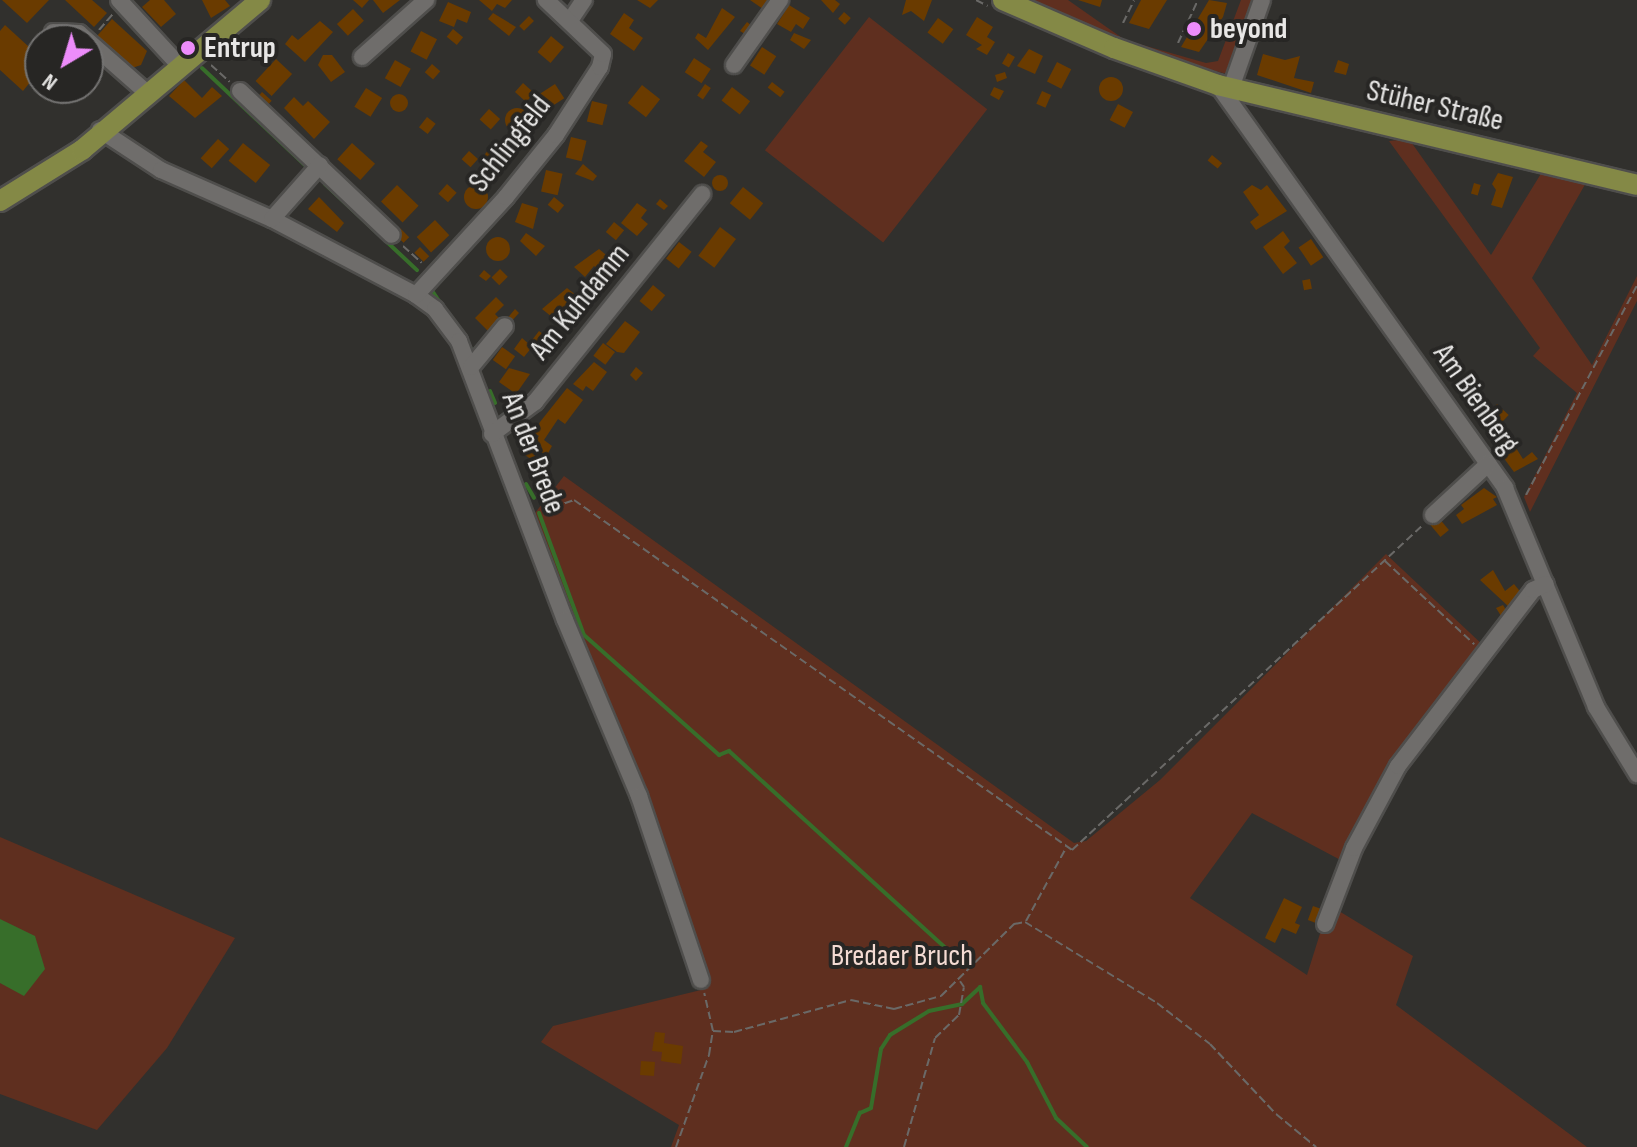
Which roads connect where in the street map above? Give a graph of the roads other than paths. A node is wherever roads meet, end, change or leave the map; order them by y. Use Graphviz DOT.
graph roads {
  1 [pos="260,0"];
  2 [pos="426,0"];
  3 [pos="546,0"];
  4 [pos="584,0"];
  5 [pos="780,0"];
  6 [pos="1003,0"];
  7 [pos="1262,0"];
  8 [pos="120,2"];
  9 [pos="571,19"];
  10 [pos="104,55"];
  11 [pos="362,57"];
  12 [pos="734,65"];
  13 [pos="180,66"];
  14 [pos="1224,86"];
  15 [pos="240,91"];
  16 [pos="146,92"];
  17 [pos="95,134"];
  18 [pos="320,165"];
  19 [pos="1637,185"];
  20 [pos="702,194"];
  21 [pos="0,201"];
  22 [pos="272,219"];
  23 [pos="392,235"];
  24 [pos="416,295"];
  25 [pos="505,326"];
  26 [pos="471,367"];
  27 [pos="492,434"];
  28 [pos="1488,464"];
  29 [pos="1433,515"];
  30 [pos="1546,584"];
  31 [pos="1637,774"];
  32 [pos="1325,924"];
  33 [pos="701,980"];
  1 -- 13 [label="main road"];
  2 -- 11 [label="street"];
  3 -- 9 [label="street, Schlingfeld"];
  4 -- 9 [label="street"];
  5 -- 12 [label="street"];
  6 -- 14 [label="main road, Stüher Straße"];
  7 -- 14 [label="street"];
  8 -- 13 [label="street"];
  9 -- 24 [label="street, Schlingfeld"];
  10 -- 16 [label="street"];
  13 -- 16 [label="main road"];
  14 -- 19 [label="main road, Stüher Straße"];
  14 -- 28 [label="street, Am Bienberg"];
  15 -- 18 [label="street"];
  16 -- 17 [label="main road"];
  17 -- 21 [label="main road"];
  17 -- 22 [label="street, An der Brede"];
  18 -- 22 [label="street"];
  18 -- 23 [label="street"];
  20 -- 27 [label="street, Am Kuhdamm"];
  22 -- 24 [label="street, An der Brede"];
  24 -- 26 [label="street, An der Brede"];
  25 -- 26 [label="street"];
  26 -- 27 [label="street, An der Brede"];
  27 -- 33 [label="street, An der Brede"];
  28 -- 29 [label="street"];
  28 -- 30 [label="street, Am Bienberg"];
  30 -- 31 [label="street, Am Bienberg"];
  30 -- 32 [label="street"];
}
